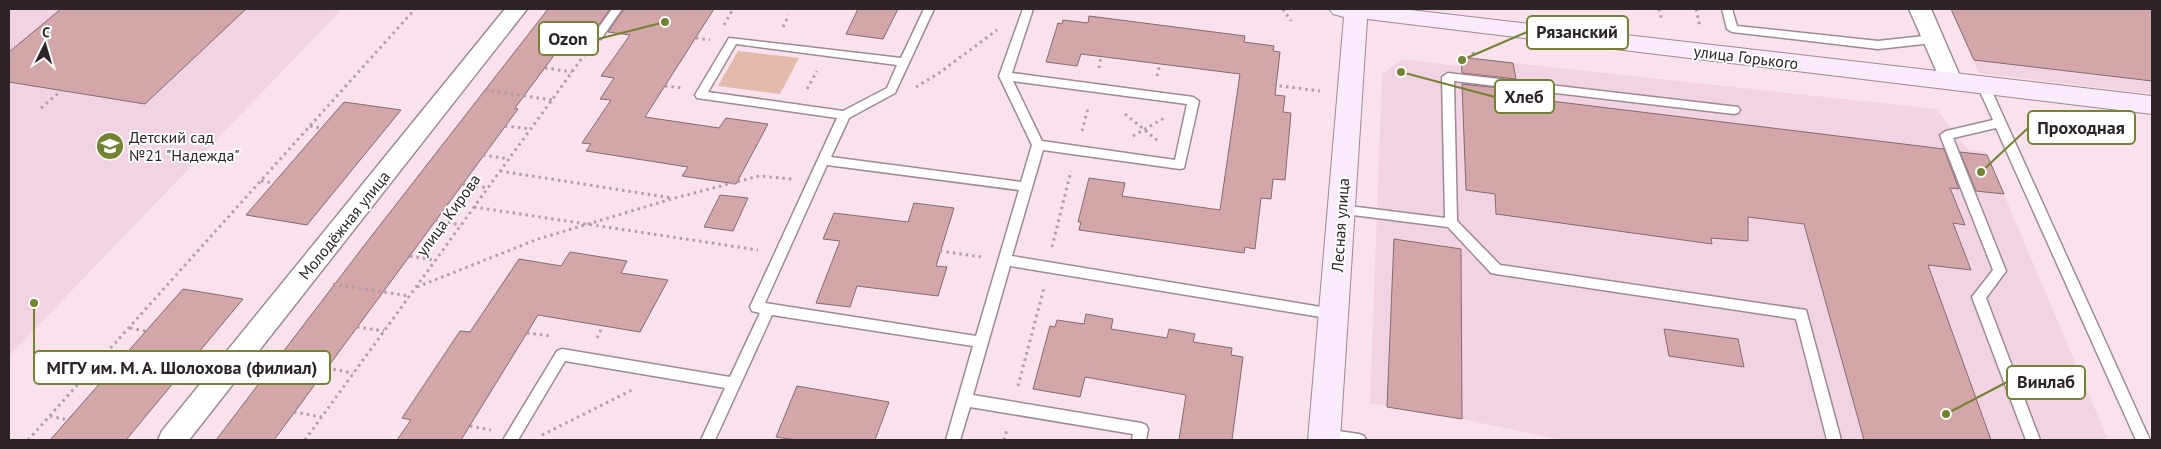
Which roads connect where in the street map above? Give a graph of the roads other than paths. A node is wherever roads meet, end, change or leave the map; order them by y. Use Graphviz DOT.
graph roads {
  1 [pos="516,9"];
  2 [pos="618,9"];
  3 [pos="928,9"];
  4 [pos="1028,9"];
  5 [pos="1351,9"];
  6 [pos="1727,9"];
  7 [pos="1920,9"];
  8 [pos="597,37"];
  9 [pos="1932,39"];
  10 [pos="904,62"];
  11 [pos="1005,76"];
  12 [pos="1951,81"];
  13 [pos="1983,85"];
  14 [pos="2152,105"];
  15 [pos="1734,110"];
  16 [pos="844,116"];
  17 [pos="2000,123"];
  18 [pos="1038,145"];
  19 [pos="824,160"];
  20 [pos="1026,187"];
  21 [pos="1341,210"];
  22 [pos="1451,223"];
  23 [pos="1005,260"];
  24 [pos="768,309"];
  25 [pos="1333,314"];
  26 [pos="982,342"];
  27 [pos="734,384"];
  28 [pos="965,400"];
  29 [pos="1324,438"];
  30 [pos="172,440"];
  31 [pos="510,440"];
  32 [pos="708,440"];
  33 [pos="954,440"];
  34 [pos="1139,440"];
  35 [pos="1359,440"];
  36 [pos="1834,440"];
  37 [pos="2034,440"];
  38 [pos="2143,440"];
  1 -- 30 [label="street, Молодёжная улица"];
  2 -- 8 [label="lane"];
  3 -- 10 [label="lane"];
  4 -- 11 [label="lane"];
  5 -- 12 [label="street, улица Горького"];
  5 -- 21 [label="street, Лесная улица"];
  6 -- 9 [label="lane"];
  7 -- 9 [label="street"];
  9 -- 12 [label="street"];
  10 -- 16 [label="lane"];
  10 -- 16 [label="lane"];
  11 -- 18 [label="lane"];
  11 -- 18 [label="lane"];
  12 -- 13 [label="street, улица Горького"];
  13 -- 14 [label="street, улица Горького"];
  13 -- 17 [label="lane"];
  15 -- 22 [label="lane"];
  16 -- 19 [label="lane"];
  17 -- 37 [label="lane"];
  17 -- 38 [label="lane"];
  18 -- 20 [label="lane"];
  19 -- 20 [label="lane"];
  19 -- 24 [label="lane"];
  20 -- 23 [label="lane"];
  21 -- 22 [label="lane"];
  21 -- 25 [label="street, Лесная улица"];
  22 -- 36 [label="lane"];
  23 -- 25 [label="lane"];
  23 -- 26 [label="lane"];
  24 -- 26 [label="lane"];
  24 -- 27 [label="lane"];
  25 -- 29 [label="street, Лесная улица"];
  26 -- 28 [label="lane"];
  27 -- 31 [label="lane"];
  27 -- 32 [label="lane"];
  28 -- 33 [label="lane"];
  28 -- 34 [label="lane"];
  29 -- 35 [label="lane"];
}
